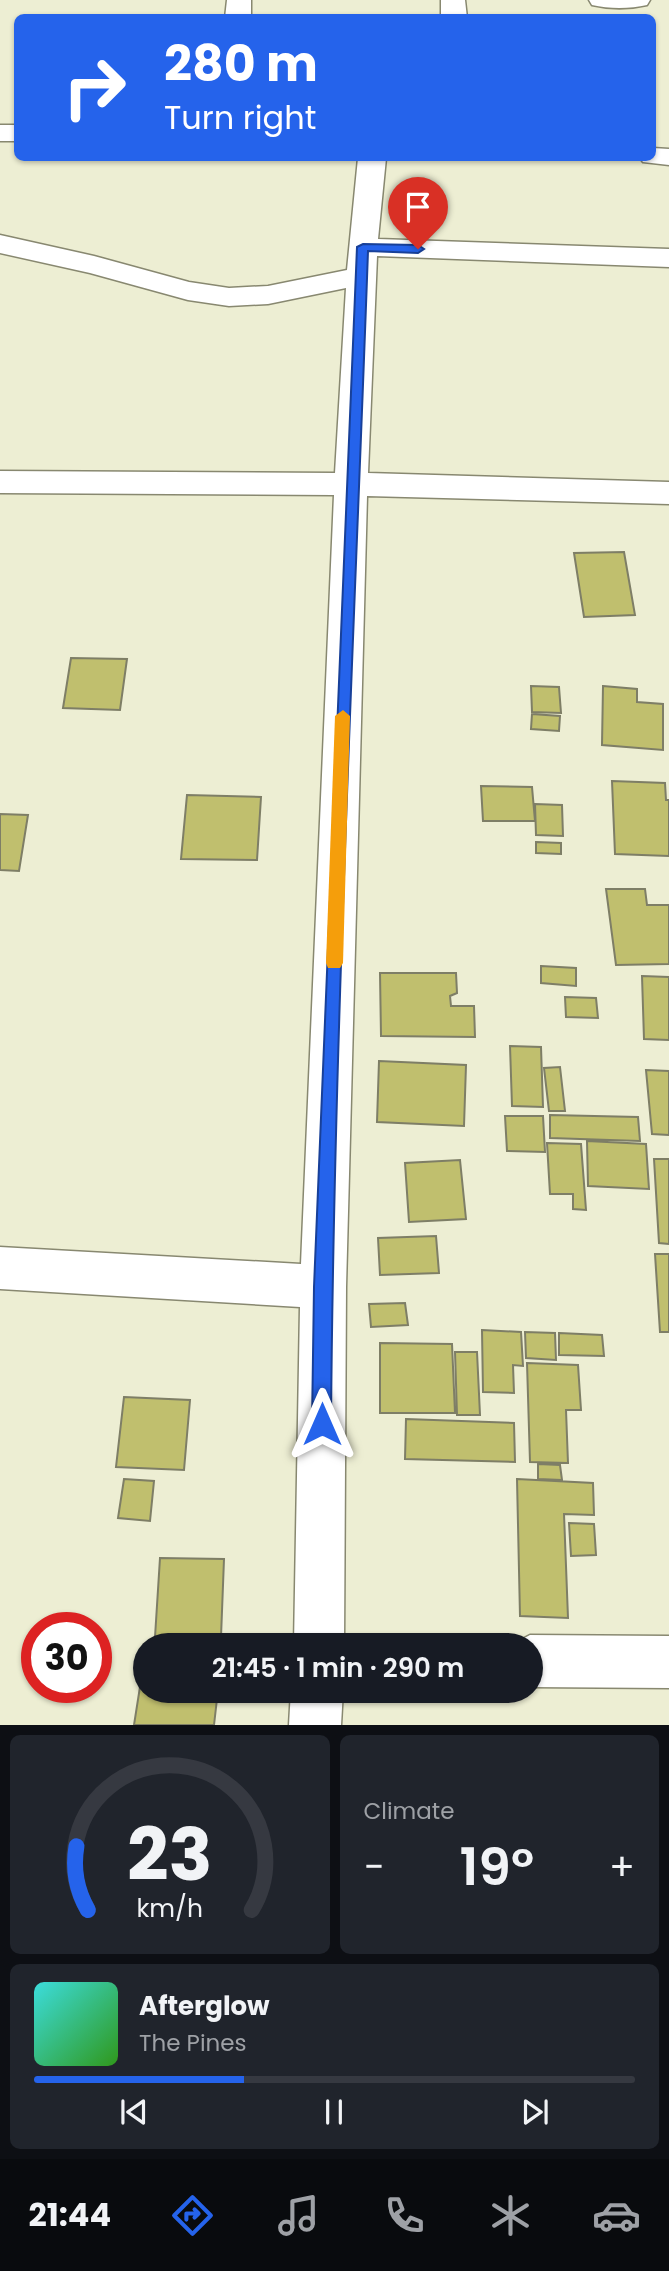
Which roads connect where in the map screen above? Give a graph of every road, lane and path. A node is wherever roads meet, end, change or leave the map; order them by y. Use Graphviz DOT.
graph roads {
  1 [pos="601,0"];
  2 [pos="638,0"];
  3 [pos="372,161"];
  4 [pos="0,244"];
  5 [pos="669,258"];
  6 [pos="362,262"];
  7 [pos="0,482"];
  8 [pos="351,484"];
  9 [pos="669,493"];
  10 [pos="0,1268"];
  11 [pos="323,1287"];
  12 [pos="319,1633"];
  13 [pos="543,1661"];
  14 [pos="669,1662"];
  15 [pos="316,1703"];
  16 [pos="315,1725"];
  1 -- 2 [label="street"];
  3 -- 6 [label="street"];
  4 -- 6 [label="street"];
  5 -- 6 [label="street"];
  6 -- 8 [label="street"];
  7 -- 8 [label="street"];
  8 -- 9 [label="street"];
  8 -- 11 [label="street"];
  10 -- 11 [label="street"];
  11 -- 12 [label="street"];
  13 -- 14 [label="street"];
  15 -- 16 [label="street"];
}
